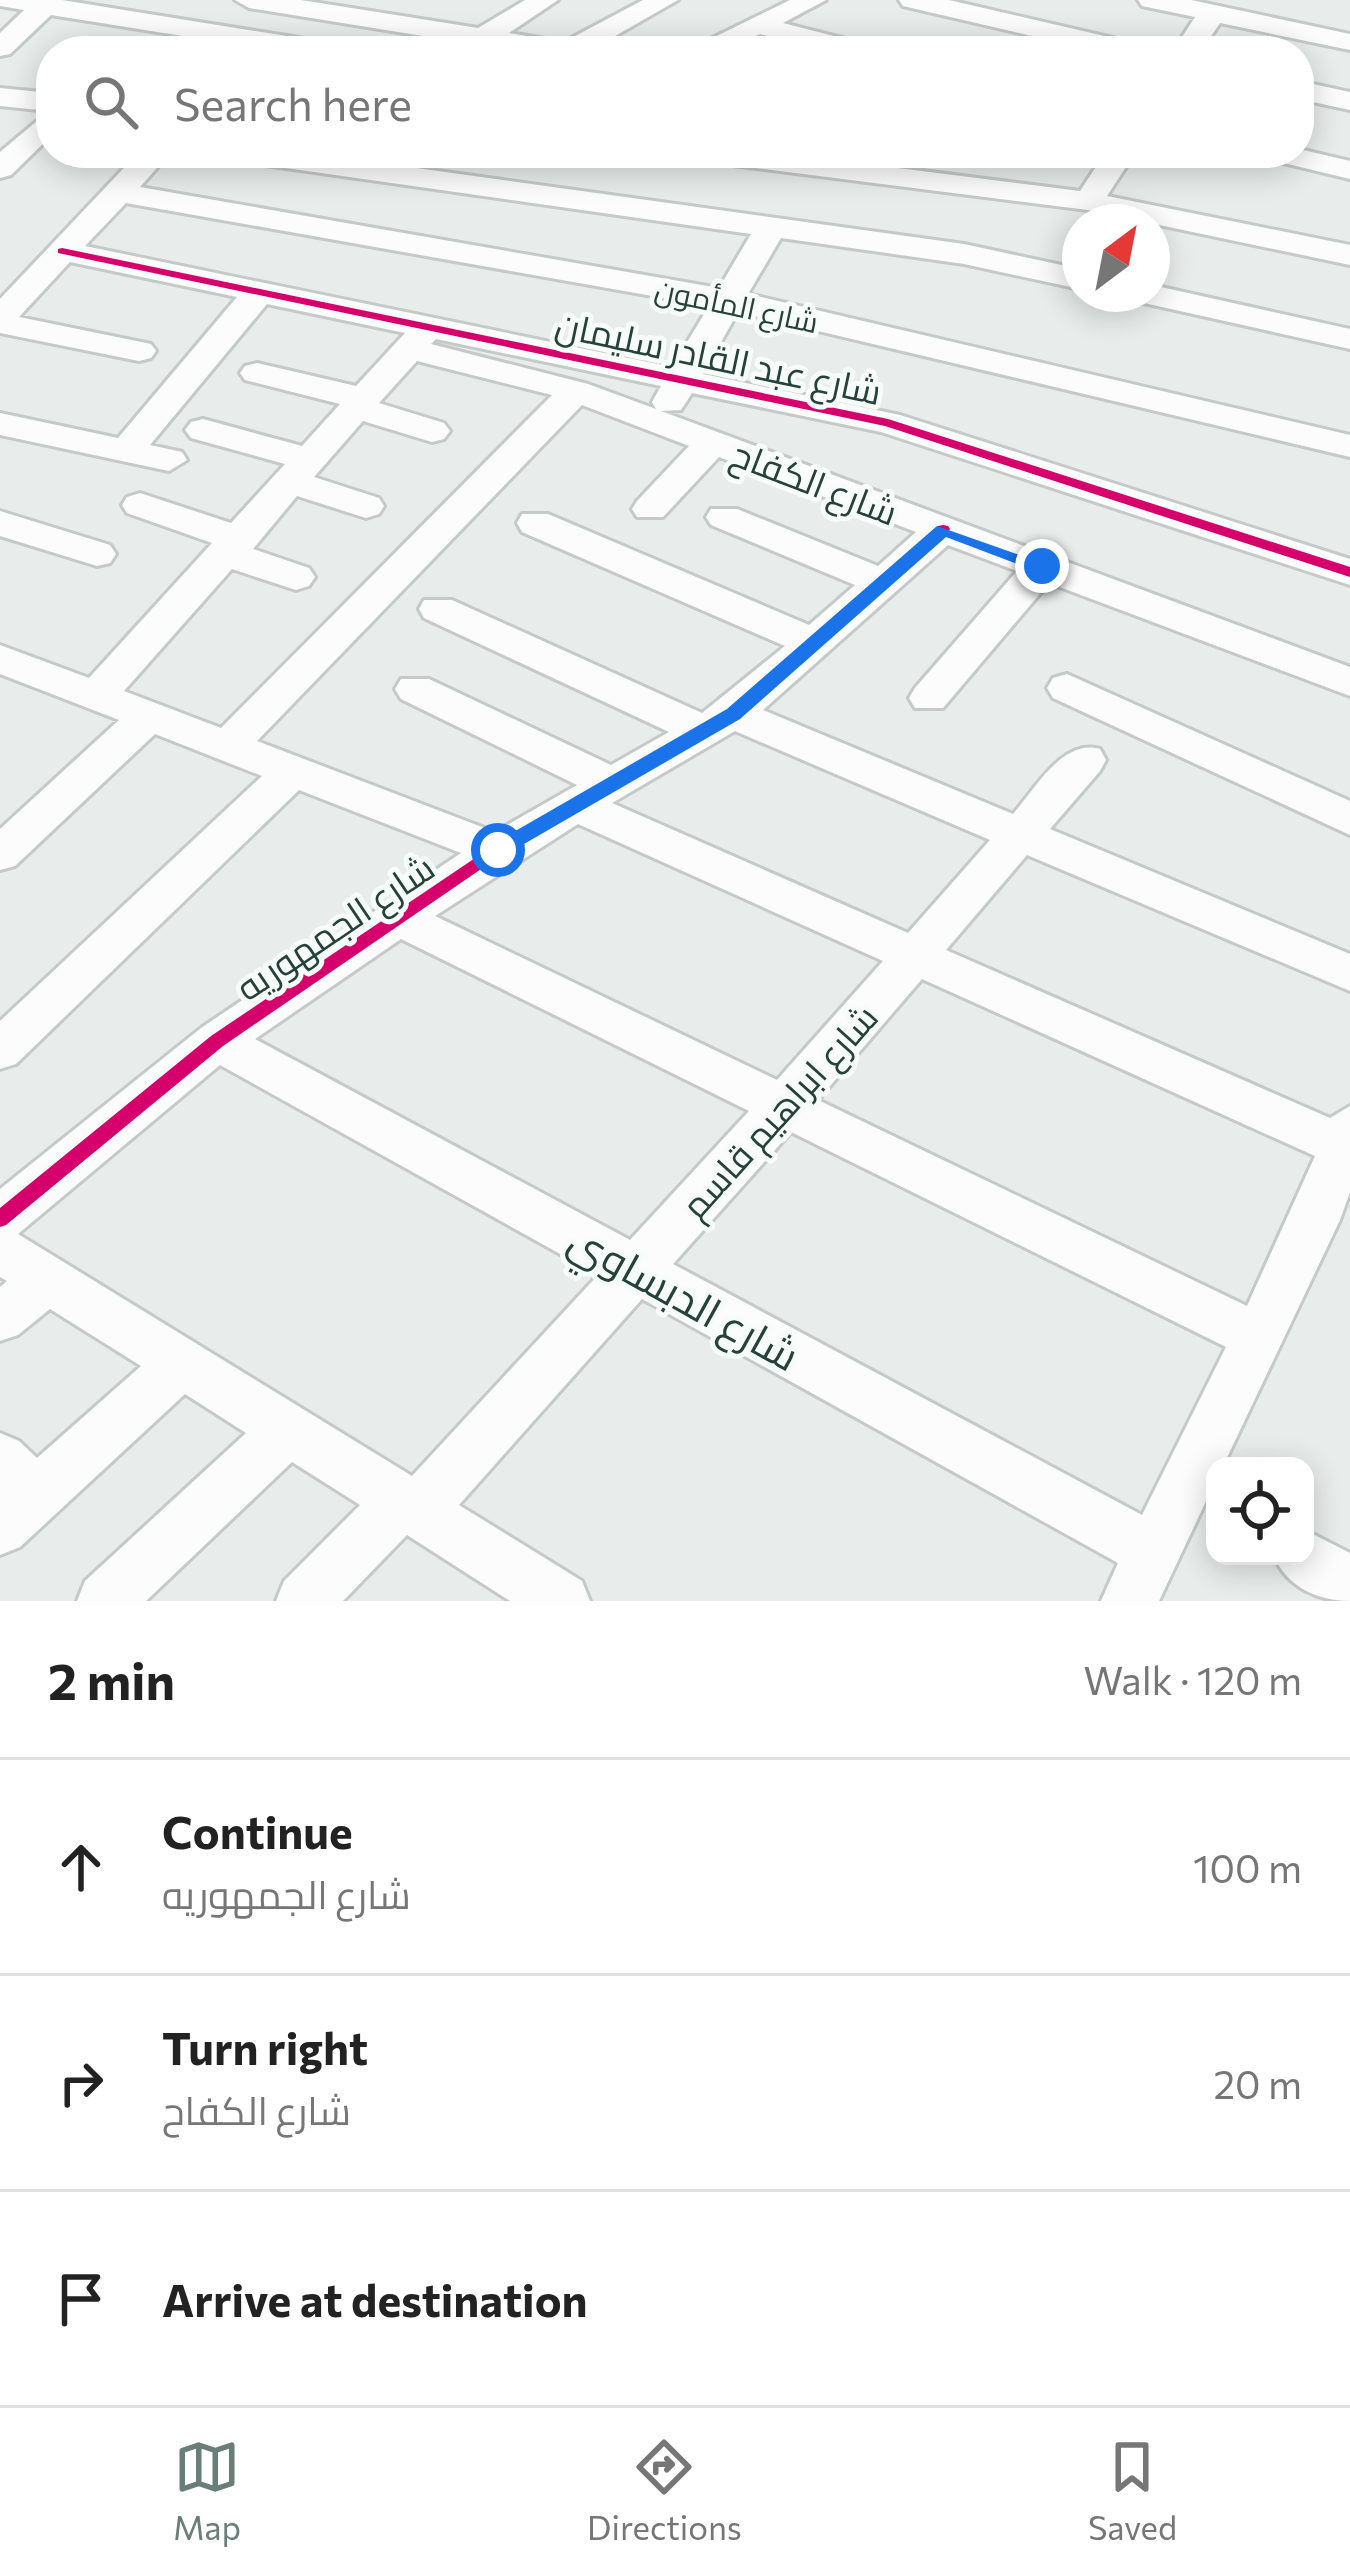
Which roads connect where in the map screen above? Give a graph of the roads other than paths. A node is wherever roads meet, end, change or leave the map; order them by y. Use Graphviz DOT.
graph roads {
  1 [pos="10,0"];
  2 [pos="196,0"];
  3 [pos="249,0"];
  4 [pos="412,0"];
  5 [pos="544,0"];
  6 [pos="664,0"];
  7 [pos="812,0"];
  8 [pos="913,0"];
  9 [pos="1151,0"];
  10 [pos="288,3"];
  11 [pos="45,5"];
  12 [pos="1195,7"];
  13 [pos="381,21"];
  14 [pos="158,24"];
  15 [pos="756,26"];
  16 [pos="139,36"];
  17 [pos="234,36"];
  18 [pos="441,36"];
  19 [pos="486,36"];
  20 [pos="597,36"];
  21 [pos="734,36"];
  22 [pos="782,36"];
  23 [pos="1068,36"];
  24 [pos="6,37"];
  25 [pos="1350,42"];
  26 [pos="1314,93"];
  27 [pos="0,98"];
  28 [pos="36,101"];
  29 [pos="1350,101"];
  30 [pos="36,134"];
  31 [pos="1314,162"];
  32 [pos="141,168"];
  33 [pos="351,168"];
  34 [pos="875,168"];
  35 [pos="977,168"];
  36 [pos="1110,168"];
  37 [pos="0,169"];
  38 [pos="1350,170"];
  39 [pos="118,192"];
  40 [pos="971,196"];
  41 [pos="1088,201"];
  42 [pos="771,226"];
  43 [pos="62,251"];
  44 [pos="964,254"];
  45 [pos="1350,256"];
  46 [pos="1062,275"];
  47 [pos="260,291"];
  48 [pos="1170,299"];
  49 [pos="730,300"];
  50 [pos="0,320"];
  51 [pos="420,337"];
  52 [pos="1350,339"];
  53 [pos="139,351"];
  54 [pos="257,373"];
  55 [pos="687,380"];
  56 [pos="576,391"];
  57 [pos="361,403"];
  58 [pos="654,420"];
  59 [pos="0,424"];
  60 [pos="203,430"];
  61 [pos="432,431"];
  62 [pos="713,442"];
  63 [pos="1350,446"];
  64 [pos="126,451"];
  65 [pos="169,460"];
  66 [pos="302,471"];
  67 [pos="140,505"];
  68 [pos="366,506"];
  69 [pos="650,509"];
  70 [pos="724,517"];
  71 [pos="0,523"];
  72 [pos="535,523"];
  73 [pos="944,530"];
  74 [pos="235,547"];
  75 [pos="97,554"];
  76 [pos="1042,566"];
  77 [pos="1350,572"];
  78 [pos="296,577"];
  79 [pos="883,582"];
  80 [pos="438,609"];
  81 [pos="814,643"];
  82 [pos="4,666"];
  83 [pos="1350,682"];
  84 [pos="1066,688"];
  85 [pos="415,689"];
  86 [pos="96,696"];
  87 [pos="929,698"];
  88 [pos="148,716"];
  89 [pos="718,722"];
  90 [pos="228,746"];
  91 [pos="1085,760"];
  92 [pos="293,771"];
  93 [pos="594,794"];
  94 [pos="1350,819"];
  95 [pos="1020,835"];
  96 [pos="498,850"];
  97 [pos="0,854"];
  98 [pos="401,919"];
  99 [pos="915,956"];
  100 [pos="1350,973"];
  101 [pos="217,1041"];
  102 [pos="0,1050"];
  103 [pos="784,1106"];
  104 [pos="1346,1136"];
  105 [pos="0,1220"];
  106 [pos="1332,1229"];
  107 [pos="0,1250"];
  108 [pos="636,1269"];
  109 [pos="48,1279"];
  110 [pos="0,1318"];
  111 [pos="1258,1337"];
  112 [pos="182,1363"];
  113 [pos="289,1429"];
  114 [pos="12,1494"];
  115 [pos="1200,1496"];
  116 [pos="410,1505"];
  117 [pos="1154,1552"];
  118 [pos="1314,1563"];
  119 [pos="1350,1584"];
  120 [pos="557,1600"];
  121 [pos="105,1601"];
  122 [pos="304,1601"];
  123 [pos="1130,1601"];
  1 -- 11 [label="street"];
  2 -- 14 [label="street"];
  3 -- 10 [label="street"];
  4 -- 13 [label="street"];
  5 -- 19 [label="street"];
  6 -- 20 [label="street"];
  7 -- 15 [label="street"];
  8 -- 23 [label="street"];
  9 -- 12 [label="street"];
  10 -- 13 [label="street"];
  11 -- 14 [label="street"];
  11 -- 24 [label="street"];
  12 -- 25 [label="street"];
  13 -- 18 [label="street"];
  14 -- 16 [label="street"];
  14 -- 17 [label="street"];
  15 -- 21 [label="street"];
  15 -- 22 [label="street"];
  26 -- 29 [label="street"];
  27 -- 28 [label="street"];
  30 -- 37 [label="street"];
  31 -- 38 [label="street"];
  32 -- 39 [label="street"];
  33 -- 42 [label="street"];
  34 -- 40 [label="street"];
  35 -- 40 [label="street"];
  36 -- 41 [label="street"];
  39 -- 43 [label="street"];
  39 -- 49 [label="street, شارع المأمون"];
  40 -- 41 [label="street"];
  40 -- 44 [label="street"];
  41 -- 45 [label="street"];
  42 -- 44 [label="street"];
  42 -- 49 [label="street"];
  43 -- 47 [label="street, شارع عبد القادر سليمان"];
  43 -- 50 [label="street"];
  44 -- 46 [label="street"];
  47 -- 51 [label="street, شارع عبد القادر سليمان"];
  47 -- 64 [label="street"];
  48 -- 52 [label="street"];
  49 -- 55 [label="street"];
  49 -- 63 [label="street, شارع المأمون"];
  50 -- 53 [label="street"];
  51 -- 55 [label="street, شارع عبد القادر سليمان"];
  51 -- 56 [label="street, شارع الكفاح"];
  51 -- 57 [label="street"];
  54 -- 57 [label="street"];
  55 -- 58 [label="street"];
  55 -- 77 [label="street, شارع عبد القادر سليمان"];
  56 -- 58 [label="street, شارع الكفاح"];
  56 -- 90 [label="street"];
  57 -- 61 [label="street"];
  57 -- 66 [label="street"];
  58 -- 62 [label="street, شارع الكفاح"];
  59 -- 64 [label="street"];
  60 -- 66 [label="street"];
  62 -- 69 [label="street"];
  62 -- 73 [label="street, شارع الكفاح"];
  64 -- 65 [label="street"];
  66 -- 68 [label="street"];
  66 -- 74 [label="street"];
  67 -- 74 [label="street"];
  70 -- 79 [label="street"];
  71 -- 75 [label="street"];
  72 -- 81 [label="street"];
  73 -- 76 [label="street, شارع الكفاح"];
  73 -- 79 [label="street, شارع الجمهوريه"];
  74 -- 78 [label="street"];
  74 -- 86 [label="street"];
  76 -- 83 [label="street, شارع الكفاح"];
  76 -- 87 [label="street"];
  79 -- 81 [label="street, شارع الجمهوريه"];
  80 -- 89 [label="street"];
  81 -- 89 [label="street, شارع الجمهوريه"];
  82 -- 86 [label="street"];
  84 -- 94 [label="street"];
  85 -- 93 [label="street"];
  86 -- 88 [label="street"];
  88 -- 90 [label="street"];
  88 -- 97 [label="street"];
  89 -- 93 [label="street, شارع الجمهوريه"];
  89 -- 95 [label="street"];
  90 -- 92 [label="street"];
  91 -- 95 [label="street, شارع ابراهيم قاسم"];
  92 -- 96 [label="street"];
  92 -- 102 [label="street"];
  93 -- 96 [label="street, شارع الجمهوريه"];
  93 -- 99 [label="street"];
  95 -- 99 [label="street, شارع ابراهيم قاسم"];
  95 -- 100 [label="street"];
  96 -- 98 [label="street, شارع الجمهوريه"];
  98 -- 101 [label="street, شارع الجمهوريه"];
  98 -- 103 [label="street"];
  99 -- 103 [label="street, شارع ابراهيم قاسم"];
  99 -- 104 [label="street"];
  101 -- 105 [label="street, شارع الجمهوريه"];
  101 -- 108 [label="street, شارع الدبساوي"];
  103 -- 108 [label="street, شارع ابراهيم قاسم"];
  103 -- 111 [label="street"];
  104 -- 106 [label="street"];
  106 -- 111 [label="street"];
  107 -- 109 [label="street"];
  108 -- 116 [label="street, شارع ابراهيم قاسم"];
  108 -- 117 [label="street, شارع الدبساوي"];
  109 -- 110 [label="street"];
  109 -- 112 [label="street"];
  111 -- 115 [label="street"];
  112 -- 113 [label="street"];
  112 -- 114 [label="street"];
  113 -- 116 [label="street"];
  113 -- 121 [label="street"];
  115 -- 117 [label="street"];
  116 -- 120 [label="street"];
  116 -- 122 [label="street, شارع ابراهيم قاسم"];
  117 -- 123 [label="street"];
  118 -- 119 [label="street"];
}
